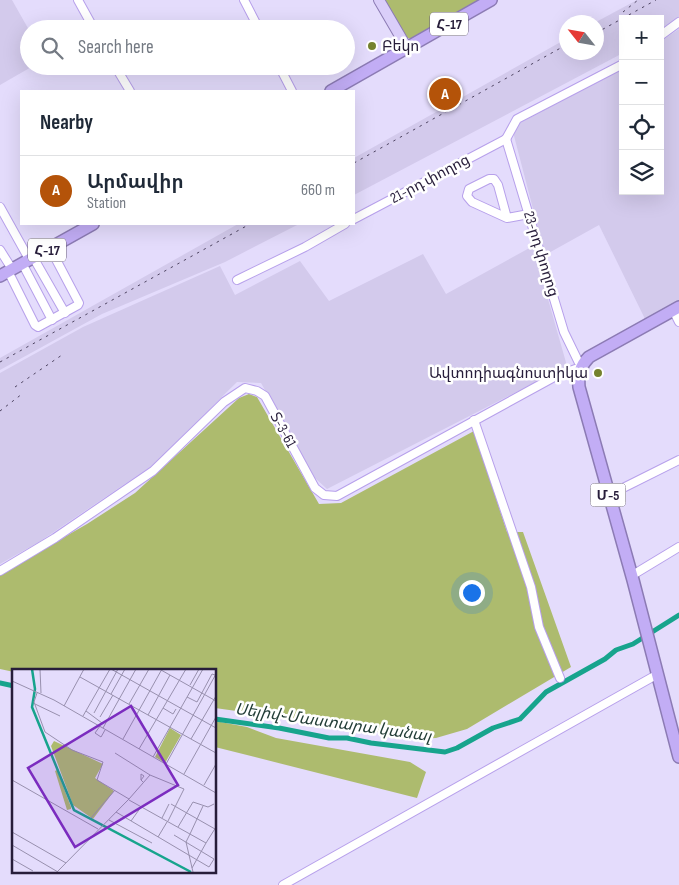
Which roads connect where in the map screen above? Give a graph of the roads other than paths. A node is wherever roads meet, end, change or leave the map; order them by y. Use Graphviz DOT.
graph roads {
  1 [pos="78,0"];
  2 [pos="244,0"];
  3 [pos="380,0"];
  4 [pos="491,0"];
  5 [pos="89,20"];
  6 [pos="254,20"];
  7 [pos="679,22"];
  8 [pos="664,33"];
  9 [pos="407,48"];
  10 [pos="619,66"];
  11 [pos="120,75"];
  12 [pos="284,75"];
  13 [pos="129,90"];
  14 [pos="291,90"];
  15 [pos="333,90"];
  16 [pos="506,139"];
  17 [pos="0,207"];
  18 [pos="529,214"];
  19 [pos="355,218"];
  20 [pos="507,218"];
  21 [pos="91,225"];
  22 [pos="344,225"];
  23 [pos="50,248"];
  24 [pos="0,250"];
  25 [pos="18,266"];
  26 [pos="237,280"];
  27 [pos="65,312"];
  28 [pos="678,314"];
  29 [pos="52,320"];
  30 [pos="572,348"];
  31 [pos="595,354"];
  32 [pos="584,369"];
  33 [pos="566,372"];
  34 [pos="579,386"];
  35 [pos="474,420"];
  36 [pos="679,460"];
  37 [pos="615,492"];
  38 [pos="679,547"];
  39 [pos="0,571"];
  40 [pos="636,572"];
  41 [pos="647,622"];
  42 [pos="652,641"];
  43 [pos="658,674"];
  44 [pos="560,678"];
  45 [pos="666,693"];
  46 [pos="679,727"];
  47 [pos="679,756"];
  48 [pos="282,885"];
  1 -- 5 [label="street"];
  2 -- 6 [label="street"];
  3 -- 9 [label="main road"];
  4 -- 9 [label="highway, Հ-17"];
  7 -- 8 [label="street"];
  9 -- 15 [label="highway, Հ-17"];
  10 -- 16 [label="street"];
  11 -- 13 [label="street"];
  12 -- 14 [label="street"];
  16 -- 18 [label="street, 23-րդ փողոց"];
  16 -- 19 [label="street, 21-րդ փողոց"];
  17 -- 25 [label="street"];
  18 -- 20 [label="street"];
  18 -- 30 [label="street, 23-րդ փողոց"];
  20 -- 20 [label="street"];
  21 -- 23 [label="highway, Հ-17"];
  22 -- 26 [label="street"];
  23 -- 25 [label="highway, Հ-17"];
  23 -- 27 [label="street"];
  24 -- 25 [label="street"];
  25 -- 27 [label="street"];
  25 -- 29 [label="street"];
  25 -- 29 [label="street"];
  27 -- 29 [label="street"];
  28 -- 31 [label="highway"];
  28 -- 32 [label="highway"];
  30 -- 31 [label="street"];
  30 -- 32 [label="street, 23-րդ փողոց"];
  30 -- 33 [label="street"];
  31 -- 32 [label="highway"];
  32 -- 33 [label="street, Տ-3-61 / Տ-3-61"];
  32 -- 34 [label="highway, Մ-5"];
  32 -- 37 [label="highway, Մ-5"];
  33 -- 34 [label="street"];
  33 -- 35 [label="street, Տ-3-61 / Տ-3-61"];
  34 -- 41 [label="highway, Մ-5"];
  35 -- 39 [label="street, Տ-3-61 / Տ-3-61"];
  35 -- 44 [label="street"];
  36 -- 37 [label="street"];
  37 -- 40 [label="highway, Մ-5"];
  38 -- 40 [label="street"];
  40 -- 41 [label="highway, Մ-5"];
  41 -- 42 [label="highway, Մ-5"];
  42 -- 43 [label="highway, Մ-5"];
  42 -- 45 [label="highway, Մ-5"];
  43 -- 45 [label="highway, Մ-5"];
  43 -- 48 [label="street"];
  45 -- 46 [label="highway, Մ-5"];
  45 -- 47 [label="highway, Մ-5"];
}
